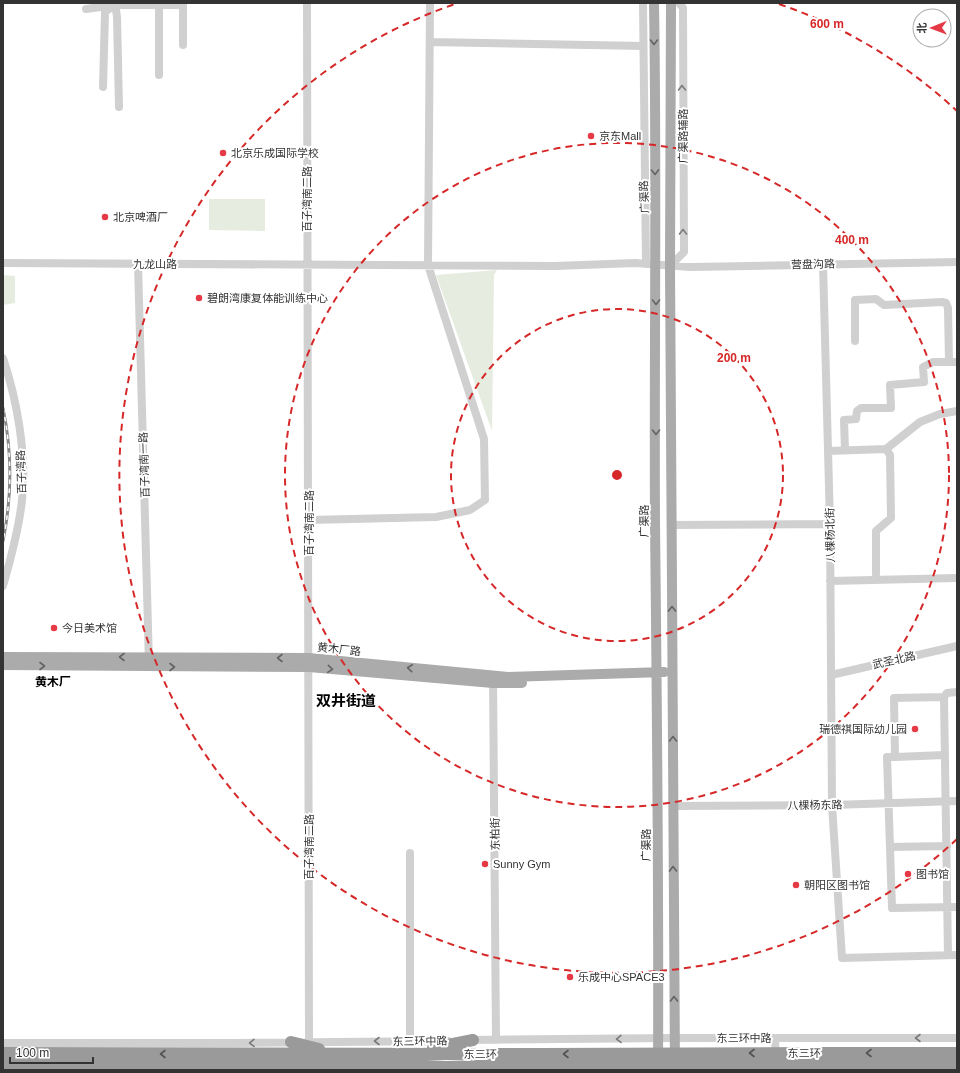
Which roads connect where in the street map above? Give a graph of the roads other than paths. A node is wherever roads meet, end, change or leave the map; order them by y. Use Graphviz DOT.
graph roads {
  1 [pos="307,3"];
  2 [pos="430,3"];
  3 [pos="643,3"];
  4 [pos="648,3"];
  5 [pos="654,3"];
  6 [pos="671,3"];
  7 [pos="678,3"];
  8 [pos="115,4"];
  9 [pos="183,4"];
  10 [pos="159,5"];
  11 [pos="86,9"];
  12 [pos="643,29"];
  13 [pos="430,42"];
  14 [pos="183,45"];
  15 [pos="643,46"];
  16 [pos="159,75"];
  17 [pos="103,87"];
  18 [pos="119,107"];
  19 [pos="957,262"];
  20 [pos="3,263"];
  21 [pos="138,264"];
  22 [pos="307,264"];
  23 [pos="651,264"];
  24 [pos="823,264"];
  25 [pos="428,265"];
  26 [pos="670,266"];
  27 [pos="855,341"];
  28 [pos="3,358"];
  29 [pos="953,362"];
  30 [pos="957,411"];
  31 [pos="886,449"];
  32 [pos="845,450"];
  33 [pos="828,451"];
  34 [pos="309,520"];
  35 [pos="830,524"];
  36 [pos="671,525"];
  37 [pos="876,574"];
  38 [pos="957,578"];
  39 [pos="830,581"];
  40 [pos="3,586"];
  41 [pos="957,646"];
  42 [pos="3,657"];
  43 [pos="149,662"];
  44 [pos="309,663"];
  45 [pos="3,665"];
  46 [pos="831,675"];
  47 [pos="658,676"];
  48 [pos="672,676"];
  49 [pos="493,680"];
  50 [pos="957,692"];
  51 [pos="944,697"];
  52 [pos="945,755"];
  53 [pos="895,757"];
  54 [pos="946,801"];
  55 [pos="957,801"];
  56 [pos="888,804"];
  57 [pos="832,805"];
  58 [pos="673,806"];
  59 [pos="947,846"];
  60 [pos="890,848"];
  61 [pos="410,853"];
  62 [pos="948,907"];
  63 [pos="957,907"];
  64 [pos="948,955"];
  65 [pos="957,955"];
  66 [pos="658,1038"];
  67 [pos="674,1038"];
  68 [pos="775,1038"];
  69 [pos="957,1038"];
  70 [pos="596,1039"];
  71 [pos="473,1040"];
  72 [pos="496,1040"];
  73 [pos="410,1041"];
  74 [pos="291,1042"];
  75 [pos="309,1042"];
  76 [pos="3,1043"];
  77 [pos="957,1048"];
  78 [pos="3,1053"];
  79 [pos="936,1053"];
  80 [pos="957,1053"];
  81 [pos="335,1054"];
  82 [pos="407,1054"];
  83 [pos="539,1059"];
  84 [pos="819,1059"];
  85 [pos="203,1060"];
  86 [pos="3,1064"];
  87 [pos="288,1065"];
  88 [pos="920,1065"];
  89 [pos="957,1065"];
  90 [pos="446,1066"];
  91 [pos="301,1070"];
  92 [pos="432,1070"];
  93 [pos="596,1070"];
  94 [pos="648,1070"];
  95 [pos="658,1070"];
  96 [pos="675,1070"];
  97 [pos="776,1070"];
  98 [pos="949,1070"];
  1 -- 22 [label="street, 百子湾南二路"];
  2 -- 13 [label="street"];
  3 -- 12 [label="street"];
  4 -- 12 [label="street"];
  5 -- 23 [label="main road, 广渠路, one-way"];
  6 -- 26 [label="main road"];
  26 -- 7 [label="street, 广渠路辅路, one-way"];
  8 -- 10 [label="street"];
  8 -- 11 [label="street"];
  8 -- 17 [label="street"];
  8 -- 18 [label="street"];
  9 -- 10 [label="street"];
  9 -- 14 [label="street"];
  10 -- 16 [label="street"];
  12 -- 15 [label="street"];
  13 -- 15 [label="street"];
  13 -- 25 [label="street"];
  15 -- 23 [label="street"];
  19 -- 24 [label="street, 营盘沟路"];
  20 -- 21 [label="street, 九龙山路"];
  21 -- 22 [label="street, 九龙山路"];
  21 -- 43 [label="street, 百子湾南一路"];
  22 -- 25 [label="street, 九龙山路"];
  22 -- 34 [label="street, 百子湾南二路"];
  23 -- 25 [label="street, 营盘沟路"];
  23 -- 26 [label="street, 营盘沟路"];
  23 -- 47 [label="main road, 广渠路, one-way"];
  24 -- 26 [label="street, 营盘沟路"];
  24 -- 33 [label="street, 八棵杨北街"];
  25 -- 34 [label="street"];
  26 -- 36 [label="main road"];
  27 -- 29 [label="street"];
  28 -- 40 [label="street, 百子湾路"];
  29 -- 32 [label="street"];
  30 -- 31 [label="street"];
  31 -- 32 [label="street"];
  31 -- 37 [label="street"];
  32 -- 33 [label="street"];
  33 -- 35 [label="street, 八棵杨北街"];
  34 -- 44 [label="street, 百子湾南二路"];
  35 -- 36 [label="street"];
  35 -- 39 [label="street, 八棵杨北街"];
  48 -- 36 [label="main road, one-way"];
  38 -- 39 [label="street"];
  39 -- 46 [label="street, 八棵杨北街"];
  41 -- 46 [label="street, 武圣北路"];
  43 -- 42 [label="main road, 黄木厂路, one-way"];
  43 -- 44 [label="main road, 黄木厂路"];
  45 -- 43 [label="main road, 黄木厂路, one-way"];
  44 -- 49 [label="main road, 黄木厂路"];
  44 -- 75 [label="street, 百子湾南二路"];
  46 -- 57 [label="street, 八棵杨北街"];
  47 -- 48 [label="main road, 黄木厂路"];
  47 -- 49 [label="main road, 黄木厂路"];
  47 -- 66 [label="main road, 广渠路"];
  58 -- 48 [label="main road, one-way"];
  49 -- 72 [label="street, 东柏街"];
  50 -- 51 [label="street"];
  51 -- 52 [label="street"];
  51 -- 53 [label="street"];
  52 -- 53 [label="street"];
  52 -- 54 [label="street"];
  53 -- 56 [label="street"];
  54 -- 55 [label="street, 八棵杨东路"];
  54 -- 56 [label="street, 八棵杨东路"];
  54 -- 59 [label="street"];
  56 -- 57 [label="street, 八棵杨东路"];
  56 -- 60 [label="street"];
  57 -- 58 [label="street, 八棵杨东路"];
  57 -- 64 [label="street, 八棵杨北街"];
  67 -- 58 [label="main road, one-way"];
  59 -- 60 [label="street"];
  59 -- 62 [label="street"];
  60 -- 62 [label="street"];
  61 -- 73 [label="street"];
  62 -- 63 [label="street"];
  62 -- 64 [label="street"];
  64 -- 65 [label="street"];
  66 -- 67 [label="street, 东三环中路"];
  66 -- 70 [label="street, 东三环中路, one-way"];
  66 -- 94 [label="street"];
  66 -- 95 [label="main road, 广渠路"];
  67 -- 68 [label="street, 东三环中路"];
  67 -- 96 [label="main road"];
  69 -- 68 [label="street, 东三环中路, one-way"];
  68 -- 97 [label="street"];
  70 -- 72 [label="street, 东三环中路"];
  70 -- 93 [label="street"];
  71 -- 72 [label="street, 东三环中路"];
  71 -- 73 [label="street, 东三环中路"];
  71 -- 82 [label="highway"];
  73 -- 75 [label="street, 东三环中路, one-way"];
  74 -- 75 [label="street, 东三环中路"];
  74 -- 76 [label="street, 东三环中路, one-way"];
  74 -- 81 [label="highway"];
  77 -- 79 [label="highway"];
  85 -- 78 [label="highway, 东三环, one-way"];
  79 -- 80 [label="highway, 东三环"];
  79 -- 84 [label="highway, 东三环, one-way"];
  81 -- 82 [label="highway, 东三环"];
  81 -- 85 [label="highway, 东三环"];
  82 -- 83 [label="highway, 东三环"];
  83 -- 84 [label="highway, 东三环, bridge"];
  83 -- 90 [label="highway, 东三环"];
  84 -- 88 [label="highway, 东三环"];
  85 -- 86 [label="highway, 东三环"];
  85 -- 87 [label="highway, 东三环"];
  87 -- 90 [label="highway, 东三环"];
  87 -- 91 [label="highway"];
  88 -- 89 [label="highway, 东三环"];
  88 -- 98 [label="highway"];
  90 -- 92 [label="highway"];
}
